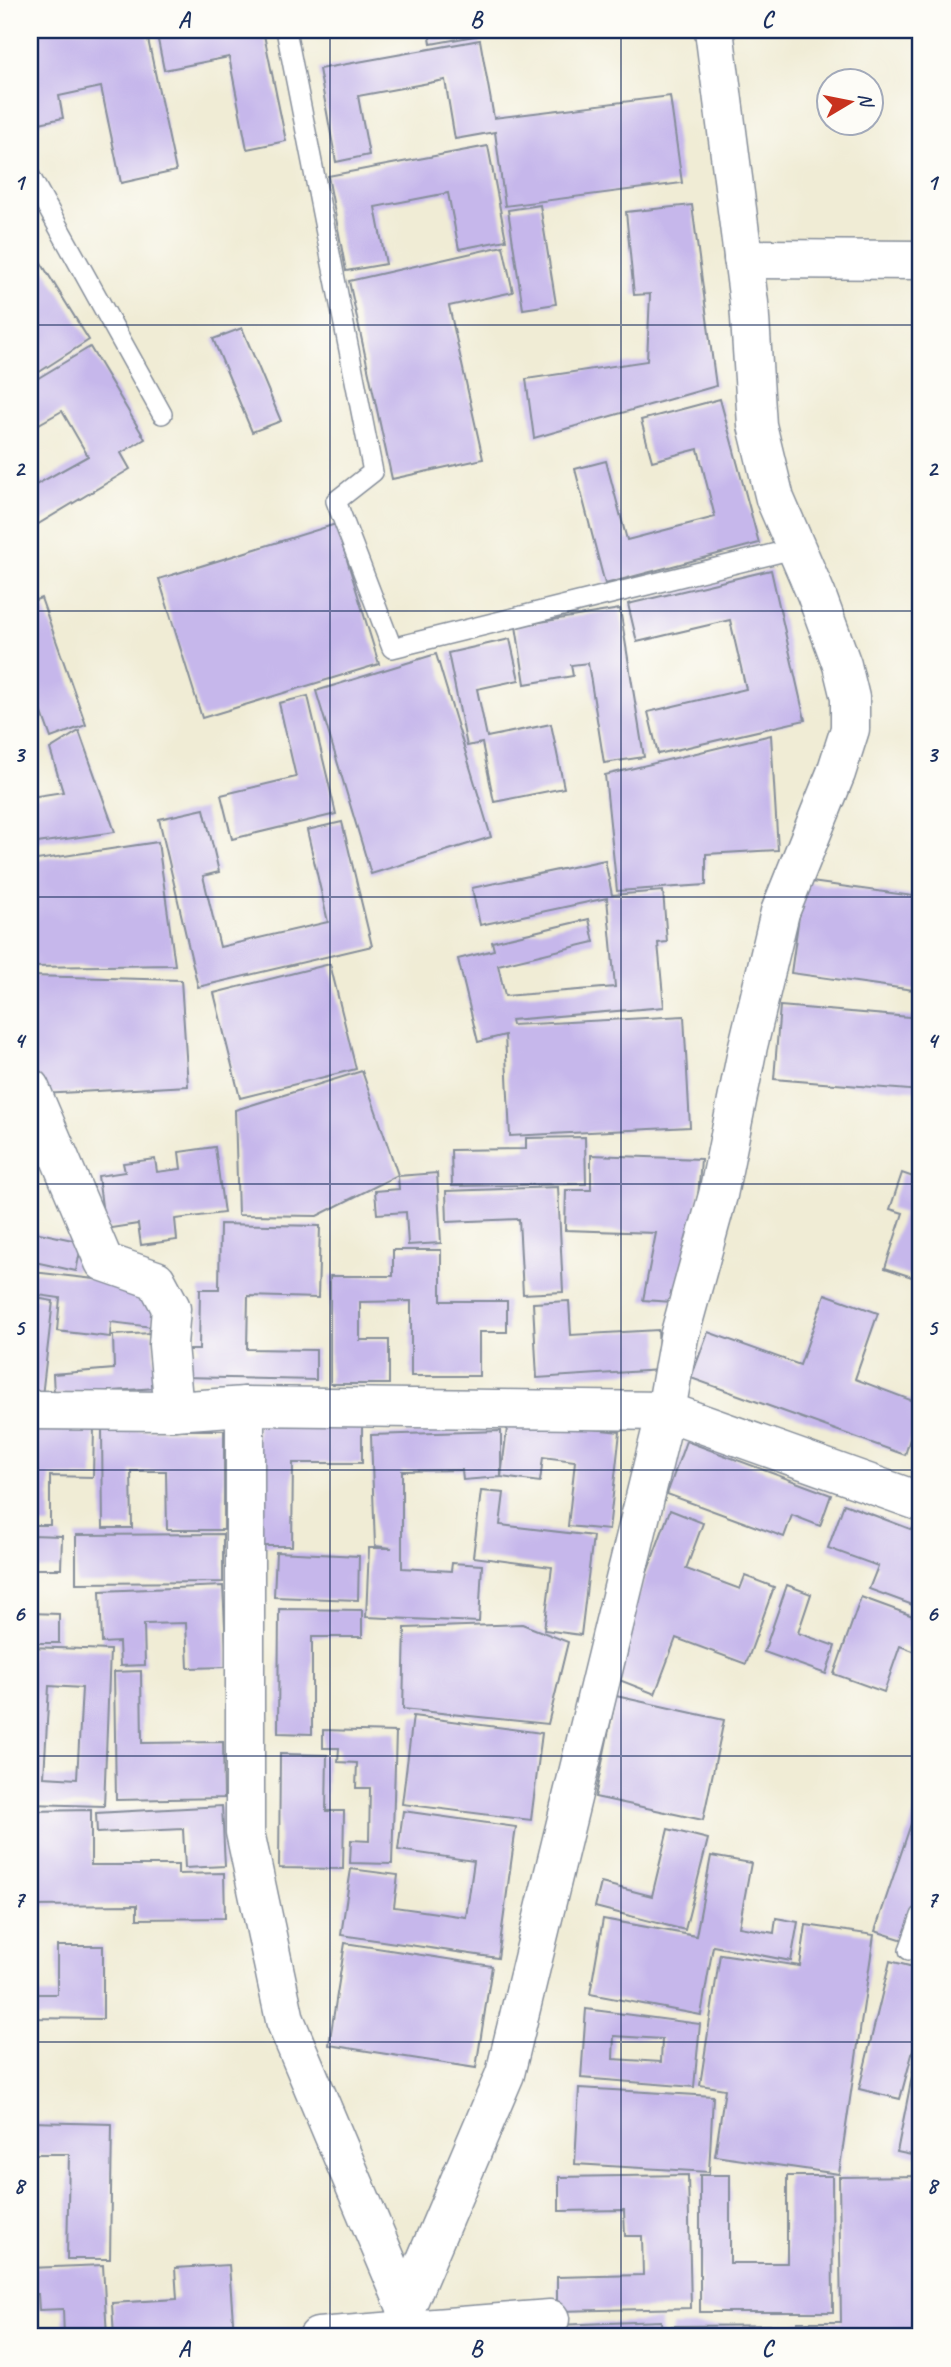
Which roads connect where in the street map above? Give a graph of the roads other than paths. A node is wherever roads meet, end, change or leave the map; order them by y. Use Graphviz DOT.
graph roads {
  1 [pos="286,30"];
  2 [pos="714,30"];
  3 [pos="30,176"];
  4 [pos="743,259"];
  5 [pos="921,260"];
  6 [pos="162,414"];
  7 [pos="797,548"];
  8 [pos="30,1088"];
  9 [pos="245,1406"];
  10 [pos="30,1410"];
  11 [pos="174,1411"];
  12 [pos="666,1411"];
  13 [pos="921,1502"];
  14 [pos="921,1916"];
  15 [pos="909,1950"];
  16 [pos="550,2319"];
  17 [pos="408,2324"];
  18 [pos="318,2337"];
  1 -- 7 [label="lane"];
  2 -- 4 [label="street"];
  3 -- 6 [label="lane"];
  4 -- 5 [label="street"];
  4 -- 7 [label="street"];
  7 -- 12 [label="street"];
  8 -- 11 [label="street"];
  9 -- 11 [label="street"];
  9 -- 12 [label="street"];
  9 -- 17 [label="street"];
  10 -- 11 [label="street"];
  12 -- 13 [label="street"];
  12 -- 17 [label="street"];
  14 -- 15 [label="lane"];
  16 -- 17 [label="street"];
  17 -- 18 [label="street"];
}
